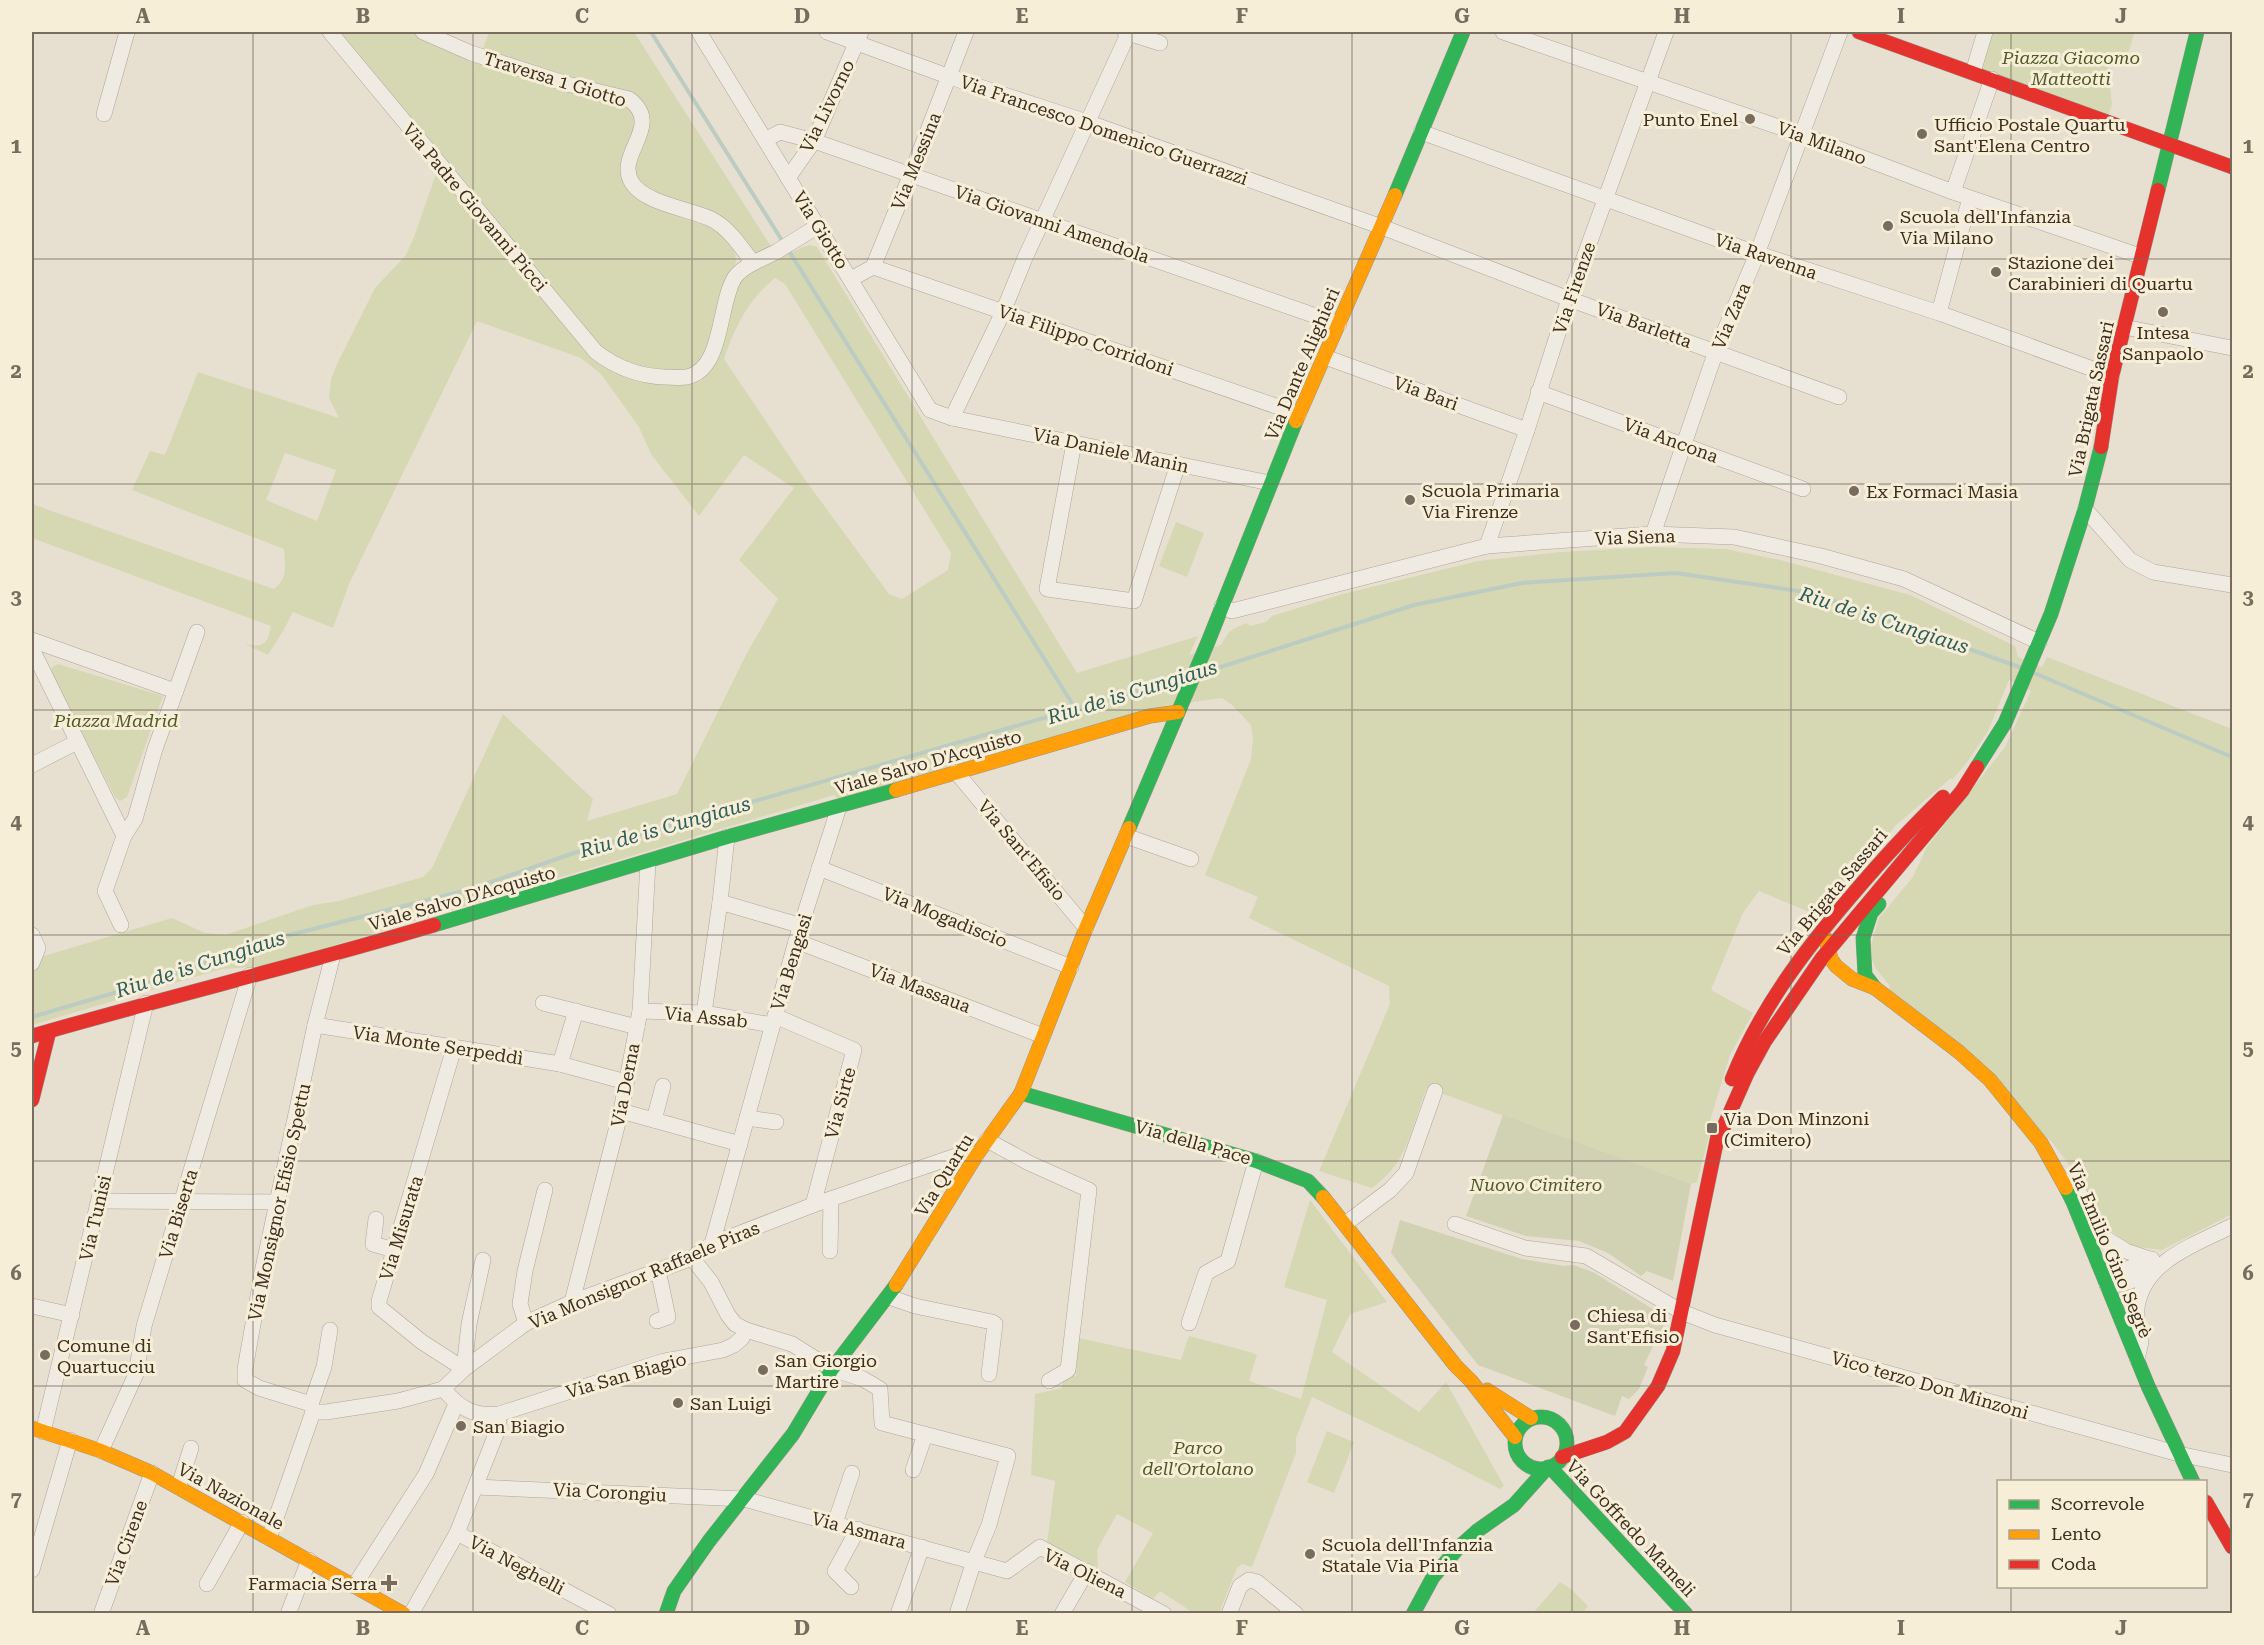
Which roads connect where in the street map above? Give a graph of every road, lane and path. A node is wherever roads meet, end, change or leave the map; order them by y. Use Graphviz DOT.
graph roads {
  1 [pos="128,32"];
  2 [pos="330,32"];
  3 [pos="423,32"];
  4 [pos="827,32"];
  5 [pos="966,32"];
  6 [pos="1127,32"];
  7 [pos="1463,32"];
  8 [pos="1503,32"];
  9 [pos="1666,32"];
  10 [pos="1840,32"];
  11 [pos="1859,32"];
  12 [pos="1984,32"];
  13 [pos="2197,32"];
  14 [pos="703,34"];
  15 [pos="859,37"];
  16 [pos="1160,43"];
  17 [pos="1973,72"];
  18 [pos="950,77"];
  19 [pos="1992,80"];
  20 [pos="1648,83"];
  21 [pos="104,114"];
  22 [pos="1087,122"];
  23 [pos="1421,132"];
  24 [pos="1800,134"];
  25 [pos="765,140"];
  26 [pos="814,141"];
  27 [pos="2168,145"];
  28 [pos="2232,167"];
  29 [pos="911,174"];
  30 [pos="788,178"];
  31 [pos="1953,192"];
  32 [pos="1970,198"];
  33 [pos="1605,199"];
  34 [pos="1042,220"];
  35 [pos="818,226"];
  36 [pos="1382,227"];
  37 [pos="1757,254"];
  38 [pos="2140,256"];
  39 [pos="753,263"];
  40 [pos="873,267"];
  41 [pos="851,279"];
  42 [pos="1569,298"];
  43 [pos="1003,312"];
  44 [pos="1939,313"];
  45 [pos="1338,324"];
  46 [pos="2124,327"];
  47 [pos="2232,348"];
  48 [pos="1716,351"];
  49 [pos="1325,357"];
  50 [pos="2112,376"];
  51 [pos="1538,392"];
  52 [pos="1839,397"];
  53 [pos="1299,414"];
  54 [pos="952,417"];
  55 [pos="1527,430"];
  56 [pos="1074,442"];
  57 [pos="1683,443"];
  58 [pos="1178,464"];
  59 [pos="1270,483"];
  60 [pos="1803,489"];
  61 [pos="2085,509"];
  62 [pos="1653,534"];
  63 [pos="1486,546"];
  64 [pos="2232,585"];
  65 [pos="1222,606"];
  66 [pos="197,632"];
  67 [pos="32,640"];
  68 [pos="2039,642"];
  69 [pos="32,649"];
  70 [pos="59,650"];
  71 [pos="42,671"];
  72 [pos="175,692"];
  73 [pos="1181,706"];
  74 [pos="77,742"];
  75 [pos="1982,760"];
  76 [pos="32,765"];
  77 [pos="956,772"];
  78 [pos="839,807"];
  79 [pos="138,811"];
  80 [pos="113,814"];
  81 [pos="124,836"];
  82 [pos="1126,836"];
  83 [pos="727,837"];
  84 [pos="1191,859"];
  85 [pos="648,862"];
  86 [pos="1876,865"];
  87 [pos="819,867"];
  88 [pos="1890,877"];
  89 [pos="720,902"];
  90 [pos="121,925"];
  91 [pos="1086,928"];
  92 [pos="799,934"];
  93 [pos="35,941"];
  94 [pos="1829,950"];
  95 [pos="333,955"];
  96 [pos="32,963"];
  97 [pos="1071,967"];
  98 [pos="250,975"];
  99 [pos="1859,977"];
  100 [pos="1798,991"];
  101 [pos="146,1003"];
  102 [pos="543,1003"];
  103 [pos="576,1011"];
  104 [pos="640,1011"];
  105 [pos="704,1013"];
  106 [pos="1760,1016"];
  107 [pos="773,1021"];
  108 [pos="315,1025"];
  109 [pos="637,1027"];
  110 [pos="49,1032"];
  111 [pos="32,1036"];
  112 [pos="1043,1036"];
  113 [pos="454,1048"];
  114 [pos="561,1064"];
  115 [pos="1741,1071"];
  116 [pos="626,1082"];
  117 [pos="663,1086"];
  118 [pos="1435,1091"];
  119 [pos="1021,1093"];
  120 [pos="32,1100"];
  121 [pos="621,1111"];
  122 [pos="747,1118"];
  123 [pos="654,1120"];
  124 [pos="776,1122"];
  125 [pos="987,1140"];
  126 [pos="740,1144"];
  127 [pos="976,1155"];
  128 [pos="1256,1161"];
  129 [pos="2063,1180"];
  130 [pos="545,1190"];
  131 [pos="831,1199"];
  132 [pos="182,1200"];
  133 [pos="99,1201"];
  134 [pos="277,1202"];
  135 [pos="813,1205"];
  136 [pos="376,1219"];
  137 [pos="1345,1224"];
  138 [pos="1455,1224"];
  139 [pos="2232,1226"];
  140 [pos="712,1244"];
  141 [pos="394,1250"];
  142 [pos="830,1251"];
  143 [pos="692,1258"];
  144 [pos="483,1260"];
  145 [pos="2150,1266"];
  146 [pos="658,1270"];
  147 [pos="2107,1285"];
  148 [pos="889,1297"];
  149 [pos="572,1302"];
  150 [pos="32,1306"];
  151 [pos="1682,1312"];
  152 [pos="72,1315"];
  153 [pos="657,1321"];
  154 [pos="526,1323"];
  155 [pos="1189,1323"];
  156 [pos="330,1330"];
  157 [pos="746,1330"];
  158 [pos="2137,1359"];
  159 [pos="464,1369"];
  160 [pos="832,1369"];
  161 [pos="989,1374"];
  162 [pos="1048,1381"];
  163 [pos="1471,1381"];
  164 [pos="443,1389"];
  165 [pos="456,1404"];
  166 [pos="312,1408"];
  167 [pos="499,1414"];
  168 [pos="1531,1419"];
  169 [pos="1634,1422"];
  170 [pos="1562,1429"];
  171 [pos="38,1430"];
  172 [pos="925,1435"];
  173 [pos="1515,1437"];
  174 [pos="70,1440"];
  175 [pos="191,1448"];
  176 [pos="101,1451"];
  177 [pos="2179,1454"];
  178 [pos="1562,1457"];
  179 [pos="1522,1461"];
  180 [pos="2232,1465"];
  181 [pos="1549,1467"];
  182 [pos="913,1470"];
  183 [pos="152,1473"];
  184 [pos="852,1473"];
  185 [pos="2192,1480"];
  186 [pos="179,1486"];
  187 [pos="476,1486"];
  188 [pos="744,1499"];
  189 [pos="1514,1505"];
  190 [pos="2207,1505"];
  191 [pos="242,1522"];
  192 [pos="835,1523"];
  193 [pos="858,1530"];
  194 [pos="457,1533"];
  195 [pos="269,1538"];
  196 [pos="922,1547"];
  197 [pos="2232,1547"];
  198 [pos="309,1560"];
  199 [pos="974,1561"];
  200 [pos="32,1570"];
  201 [pos="1086,1571"];
  202 [pos="207,1584"];
  203 [pos="354,1586"];
  204 [pos="851,1587"];
  205 [pos="382,1608"];
  206 [pos="103,1613"];
  207 [pos="288,1614"];
  208 [pos="404,1614"];
  209 [pos="411,1614"];
  210 [pos="609,1614"];
  211 [pos="666,1614"];
  212 [pos="898,1614"];
  213 [pos="957,1614"];
  214 [pos="1062,1614"];
  215 [pos="1164,1614"];
  216 [pos="1229,1614"];
  217 [pos="1296,1614"];
  218 [pos="1413,1614"];
  219 [pos="1686,1614"];
  1 -- 21 [label="street"];
  2 -- 39 [label="street, Via Padre Giovanni Picci"];
  3 -- 39 [label="street, Traversa 1 Giotto"];
  4 -- 15 [label="street, Via Francesco Domenico Guerrazzi"];
  5 -- 18 [label="street, Via Messina"];
  6 -- 16 [label="street"];
  6 -- 22 [label="street"];
  7 -- 23 [label="street, Via Dante Alighieri"];
  8 -- 20 [label="street, Via Milano"];
  9 -- 20 [label="street, Via Firenze"];
  10 -- 24 [label="street, Via Zara"];
  11 -- 17 [label="street"];
  12 -- 17 [label="street"];
  13 -- 27 [label="street, Via Brigata Sassari"];
  14 -- 25 [label="street, Via Giotto"];
  15 -- 18 [label="street, Via Francesco Domenico Guerrazzi"];
  15 -- 26 [label="street, Via Livorno"];
  17 -- 19 [label="street"];
  18 -- 22 [label="street, Via Francesco Domenico Guerrazzi"];
  18 -- 29 [label="street, Via Messina"];
  19 -- 27 [label="street"];
  19 -- 31 [label="street"];
  20 -- 24 [label="street, Via Milano"];
  20 -- 33 [label="street, Via Firenze"];
  22 -- 34 [label="street"];
  22 -- 36 [label="street, Via Francesco Domenico Guerrazzi"];
  23 -- 33 [label="street, Via Ravenna"];
  23 -- 36 [label="street, Via Dante Alighieri"];
  24 -- 31 [label="street, Via Milano"];
  24 -- 37 [label="street, Via Zara"];
  25 -- 26 [label="street, Via Giovanni Amendola"];
  25 -- 30 [label="street, Via Giotto"];
  26 -- 29 [label="street, Via Giovanni Amendola"];
  26 -- 30 [label="street, Via Livorno"];
  27 -- 28 [label="street"];
  27 -- 38 [label="street, Via Brigata Sassari"];
  29 -- 34 [label="street, Via Giovanni Amendola"];
  29 -- 40 [label="street, Via Messina"];
  30 -- 35 [label="street, Via Giotto"];
  31 -- 32 [label="street, Via Milano"];
  32 -- 38 [label="street, Via Milano"];
  32 -- 44 [label="street"];
  33 -- 37 [label="street, Via Ravenna"];
  33 -- 42 [label="street, Via Firenze"];
  34 -- 43 [label="street"];
  34 -- 45 [label="street, Via Giovanni Amendola"];
  35 -- 39 [label="street"];
  35 -- 41 [label="street, Via Giotto"];
  36 -- 42 [label="street, Via Barletta"];
  36 -- 45 [label="street, Via Dante Alighieri"];
  37 -- 44 [label="street, Via Ravenna"];
  37 -- 48 [label="street, Via Zara"];
  38 -- 46 [label="street, Via Brigata Sassari"];
  40 -- 41 [label="street"];
  40 -- 43 [label="street, Via Filippo Corridoni"];
  41 -- 54 [label="street, Via Giotto"];
  42 -- 48 [label="street, Via Barletta"];
  42 -- 51 [label="street, Via Firenze"];
  43 -- 53 [label="street, Via Filippo Corridoni"];
  43 -- 54 [label="street"];
  44 -- 50 [label="street, Via Ravenna"];
  45 -- 49 [label="street, Via Dante Alighieri"];
  46 -- 47 [label="street"];
  46 -- 50 [label="street, Via Brigata Sassari"];
  48 -- 52 [label="street, Via Barletta"];
  48 -- 57 [label="street, Via Zara"];
  49 -- 53 [label="street, Via Dante Alighieri"];
  49 -- 55 [label="street, Via Bari"];
  50 -- 61 [label="street, Via Brigata Sassari"];
  51 -- 55 [label="street, Via Firenze"];
  51 -- 57 [label="street, Via Ancona"];
  53 -- 59 [label="street, Via Dante Alighieri"];
  54 -- 56 [label="street, Via Daniele Manin"];
  55 -- 63 [label="street, Via Firenze"];
  56 -- 58 [label="street, Via Daniele Manin"];
  56 -- 58 [label="street"];
  57 -- 60 [label="street, Via Ancona"];
  57 -- 62 [label="street, Via Zara"];
  58 -- 59 [label="street, Via Daniele Manin"];
  59 -- 65 [label="street, Via Dante Alighieri"];
  61 -- 64 [label="street"];
  61 -- 68 [label="street, Via Brigata Sassari"];
  62 -- 63 [label="street, Via Siena"];
  62 -- 68 [label="street, Via Siena"];
  63 -- 65 [label="street, Via Siena"];
  65 -- 73 [label="street, Via Dante Alighieri"];
  66 -- 72 [label="street"];
  67 -- 70 [label="street"];
  68 -- 75 [label="street, Via Brigata Sassari"];
  69 -- 71 [label="street"];
  70 -- 71 [label="street"];
  70 -- 72 [label="street"];
  71 -- 74 [label="street"];
  72 -- 79 [label="street"];
  73 -- 77 [label="street, Viale Salvo D'Acquisto"];
  73 -- 82 [label="street, Via Quartu"];
  74 -- 76 [label="street"];
  74 -- 80 [label="street"];
  75 -- 86 [label="street, Via Brigata Sassari"];
  75 -- 88 [label="street, Via Brigata Sassari"];
  77 -- 78 [label="street, Viale Salvo D'Acquisto"];
  77 -- 91 [label="street, Via Sant'Efisio"];
  78 -- 83 [label="street, Viale Salvo D'Acquisto"];
  78 -- 87 [label="street, Via Bengasi"];
  79 -- 80 [label="street"];
  79 -- 81 [label="street"];
  80 -- 81 [label="street"];
  81 -- 90 [label="street"];
  82 -- 84 [label="street"];
  82 -- 91 [label="street, Via Quartu"];
  83 -- 85 [label="street, Viale Salvo D'Acquisto"];
  83 -- 89 [label="street"];
  85 -- 95 [label="street, Viale Salvo D'Acquisto"];
  85 -- 104 [label="street, Via Derna"];
  86 -- 94 [label="street, Via Brigata Sassari"];
  86 -- 106 [label="street, Via Brigata Sassari"];
  87 -- 92 [label="street, Via Bengasi"];
  87 -- 97 [label="street, Via Mogadiscio"];
  88 -- 94 [label="street, Via Brigata Sassari"];
  88 -- 99 [label="street"];
  89 -- 92 [label="street, Via Massaua"];
  89 -- 105 [label="street"];
  91 -- 97 [label="street, Via Quartu"];
  92 -- 107 [label="street, Via Bengasi"];
  92 -- 112 [label="street, Via Massaua"];
  93 -- 96 [label="street"];
  94 -- 99 [label="street, Via Emilio Gino Segrè"];
  94 -- 100 [label="street, Via Brigata Sassari"];
  94 -- 106 [label="street"];
  95 -- 98 [label="street, Viale Salvo D'Acquisto"];
  95 -- 108 [label="street, Via Monsignor Efisio Spettu"];
  97 -- 112 [label="street, Via Quartu"];
  98 -- 101 [label="street, Viale Salvo D'Acquisto"];
  98 -- 132 [label="street, Via Biserta"];
  99 -- 100 [label="street"];
  99 -- 129 [label="street, Via Emilio Gino Segrè"];
  100 -- 115 [label="street, Via Brigata Sassari"];
  101 -- 110 [label="street, Viale Salvo D'Acquisto"];
  101 -- 133 [label="street, Via Tunisi"];
  102 -- 103 [label="street"];
  103 -- 109 [label="street"];
  103 -- 114 [label="street"];
  104 -- 105 [label="street, Via Assab"];
  104 -- 109 [label="street, Via Derna"];
  105 -- 107 [label="street, Via Assab"];
  106 -- 115 [label="street, Via Brigata Sassari"];
  107 -- 122 [label="street, Via Bengasi"];
  107 -- 135 [label="street, Via Sirte"];
  108 -- 113 [label="street, Via Monte Serpeddì"];
  108 -- 134 [label="street, Via Monsignor Efisio Spettu"];
  109 -- 116 [label="street, Via Derna"];
  110 -- 111 [label="street, Viale Salvo D'Acquisto"];
  110 -- 120 [label="street"];
  112 -- 119 [label="street, Via Quartu"];
  113 -- 114 [label="street, Via Monte Serpeddì"];
  113 -- 141 [label="street, Via Misurata"];
  114 -- 116 [label="street, Via Monte Serpeddì"];
  115 -- 151 [label="street"];
  116 -- 121 [label="street, Via Derna"];
  117 -- 123 [label="street"];
  118 -- 137 [label="street"];
  119 -- 125 [label="street, Via Quartu"];
  119 -- 128 [label="street, Via della Pace"];
  121 -- 123 [label="street"];
  121 -- 149 [label="street, Via Derna"];
  122 -- 124 [label="street"];
  122 -- 126 [label="street, Via Bengasi"];
  123 -- 126 [label="street"];
  125 -- 127 [label="street, Via Quartu"];
  125 -- 162 [label="street"];
  126 -- 140 [label="street, Via Bengasi"];
  127 -- 131 [label="street, Via Monsignor Raffaele Piras"];
  127 -- 148 [label="street, Via Quartu"];
  128 -- 137 [label="street, Via della Pace"];
  128 -- 155 [label="street"];
  129 -- 145 [label="street"];
  129 -- 147 [label="street, Via Emilio Gino Segrè"];
  130 -- 154 [label="street"];
  131 -- 135 [label="street, Via Monsignor Raffaele Piras"];
  131 -- 142 [label="street"];
  132 -- 133 [label="street"];
  132 -- 134 [label="street"];
  132 -- 176 [label="street, Via Biserta"];
  133 -- 152 [label="street, Via Tunisi"];
  134 -- 166 [label="street, Via Monsignor Efisio Spettu"];
  135 -- 140 [label="street, Via Monsignor Raffaele Piras"];
  136 -- 141 [label="street"];
  137 -- 163 [label="street, Via della Pace"];
  138 -- 151 [label="street"];
  139 -- 145 [label="street"];
  140 -- 143 [label="street, Via Monsignor Raffaele Piras"];
  141 -- 159 [label="street, Via Misurata"];
  143 -- 146 [label="street, Via Monsignor Raffaele Piras"];
  143 -- 157 [label="street"];
  144 -- 159 [label="street"];
  145 -- 147 [label="street"];
  145 -- 158 [label="street"];
  146 -- 149 [label="street, Via Monsignor Raffaele Piras"];
  146 -- 153 [label="street"];
  147 -- 158 [label="street, Via Emilio Gino Segrè"];
  148 -- 160 [label="street, Via Quartu"];
  148 -- 161 [label="street"];
  149 -- 154 [label="street, Via Monsignor Raffaele Piras"];
  150 -- 152 [label="street"];
  151 -- 169 [label="street"];
  151 -- 177 [label="street, Vico terzo Don Minzoni"];
  152 -- 171 [label="street, Via Tunisi"];
  154 -- 159 [label="street, Via Monsignor Raffaele Piras"];
  156 -- 166 [label="street"];
  157 -- 160 [label="street"];
  157 -- 167 [label="street, Via San Biagio"];
  158 -- 177 [label="street, Via Emilio Gino Segrè"];
  159 -- 164 [label="street, Via Monsignor Raffaele Piras"];
  160 -- 172 [label="street"];
  160 -- 188 [label="street, Via Quartu"];
  163 -- 168 [label="street, Via della Pace"];
  163 -- 173 [label="street, Via della Pace"];
  164 -- 165 [label="street, Via San Biagio"];
  164 -- 166 [label="street, Via Monsignor Raffaele Piras"];
  165 -- 167 [label="street, Via San Biagio"];
  165 -- 203 [label="street"];
  166 -- 195 [label="street"];
  167 -- 187 [label="street"];
  168 -- 170 [label="street"];
  168 -- 173 [label="street"];
  169 -- 170 [label="street"];
  169 -- 178 [label="street"];
  170 -- 178 [label="street"];
  171 -- 174 [label="street, Via Nazionale"];
  172 -- 182 [label="street"];
  172 -- 199 [label="street"];
  173 -- 179 [label="street"];
  174 -- 176 [label="street, Via Nazionale"];
  174 -- 200 [label="street"];
  175 -- 186 [label="street"];
  176 -- 183 [label="street, Via Nazionale"];
  177 -- 180 [label="street, Vico terzo Don Minzoni"];
  177 -- 185 [label="street, Via Emilio Gino Segrè"];
  178 -- 181 [label="street"];
  179 -- 181 [label="street"];
  179 -- 189 [label="street"];
  181 -- 189 [label="street"];
  181 -- 219 [label="street, Via Goffredo Mameli"];
  183 -- 186 [label="street, Via Nazionale"];
  183 -- 206 [label="street, Via Cirene"];
  184 -- 192 [label="street"];
  186 -- 191 [label="street, Via Nazionale"];
  187 -- 188 [label="street, Via Corongiu"];
  187 -- 194 [label="street"];
  188 -- 192 [label="street, Via Asmara"];
  188 -- 211 [label="street, Via Quartu"];
  189 -- 218 [label="street"];
  190 -- 197 [label="street"];
  191 -- 195 [label="street, Via Nazionale"];
  191 -- 202 [label="street"];
  192 -- 193 [label="street, Via Asmara"];
  193 -- 196 [label="street, Via Asmara"];
  193 -- 204 [label="street"];
  194 -- 209 [label="street"];
  194 -- 210 [label="street, Via Neghelli"];
  195 -- 198 [label="street, Via Nazionale"];
  196 -- 199 [label="street, Via Asmara"];
  196 -- 212 [label="street"];
  198 -- 203 [label="street, Via Nazionale"];
  198 -- 207 [label="street"];
  199 -- 201 [label="street, Via Oliena"];
  199 -- 213 [label="street"];
  201 -- 214 [label="street"];
  201 -- 215 [label="street, Via Oliena"];
  203 -- 205 [label="street, Via Nazionale"];
  205 -- 208 [label="street, Via Nazionale"];
  216 -- 217 [label="street"];
}
